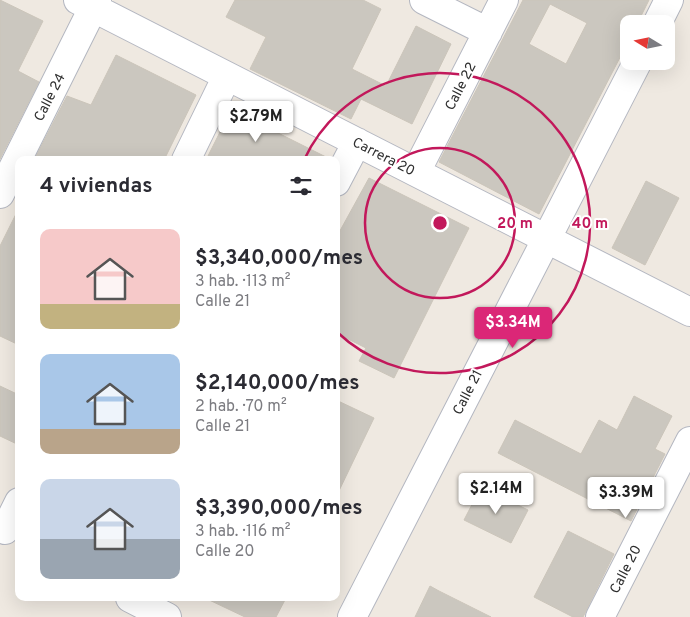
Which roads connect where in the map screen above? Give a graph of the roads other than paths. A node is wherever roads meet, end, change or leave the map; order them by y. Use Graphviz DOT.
graph roads {
  1 [pos="424,0"];
  2 [pos="504,0"];
  3 [pos="669,0"];
  4 [pos="90,3"];
  5 [pos="662,15"];
  6 [pos="488,32"];
  7 [pos="633,70"];
  8 [pos="227,76"];
  9 [pos="356,142"];
  10 [pos="18,156"];
  11 [pos="188,156"];
  12 [pos="15,162"];
  13 [pos="416,172"];
  14 [pos="340,174"];
  15 [pos="0,194"];
  16 [pos="546,238"];
  17 [pos="690,312"];
  18 [pos="690,441"];
  19 [pos="15,513"];
  20 [pos="8,531"];
  21 [pos="128,601"];
  22 [pos="135,601"];
  23 [pos="120,617"];
  24 [pos="167,617"];
  25 [pos="352,617"];
  26 [pos="600,617"];
  1 -- 6 [label="street"];
  2 -- 6 [label="street, Calle 22"];
  3 -- 5 [label="street"];
  4 -- 8 [label="street, Carrera 20"];
  4 -- 10 [label="street, Calle 24"];
  6 -- 13 [label="street, Calle 22"];
  7 -- 16 [label="street, Calle 21"];
  8 -- 9 [label="street, Carrera 20"];
  8 -- 11 [label="street"];
  9 -- 13 [label="street, Carrera 20"];
  9 -- 14 [label="street"];
  12 -- 15 [label="street, Calle 24"];
  13 -- 16 [label="street, Carrera 20"];
  16 -- 17 [label="street, Carrera 20"];
  16 -- 25 [label="street, Calle 21"];
  18 -- 26 [label="street, Calle 20"];
  19 -- 20 [label="street"];
  21 -- 23 [label="street"];
  22 -- 24 [label="street"];
}
